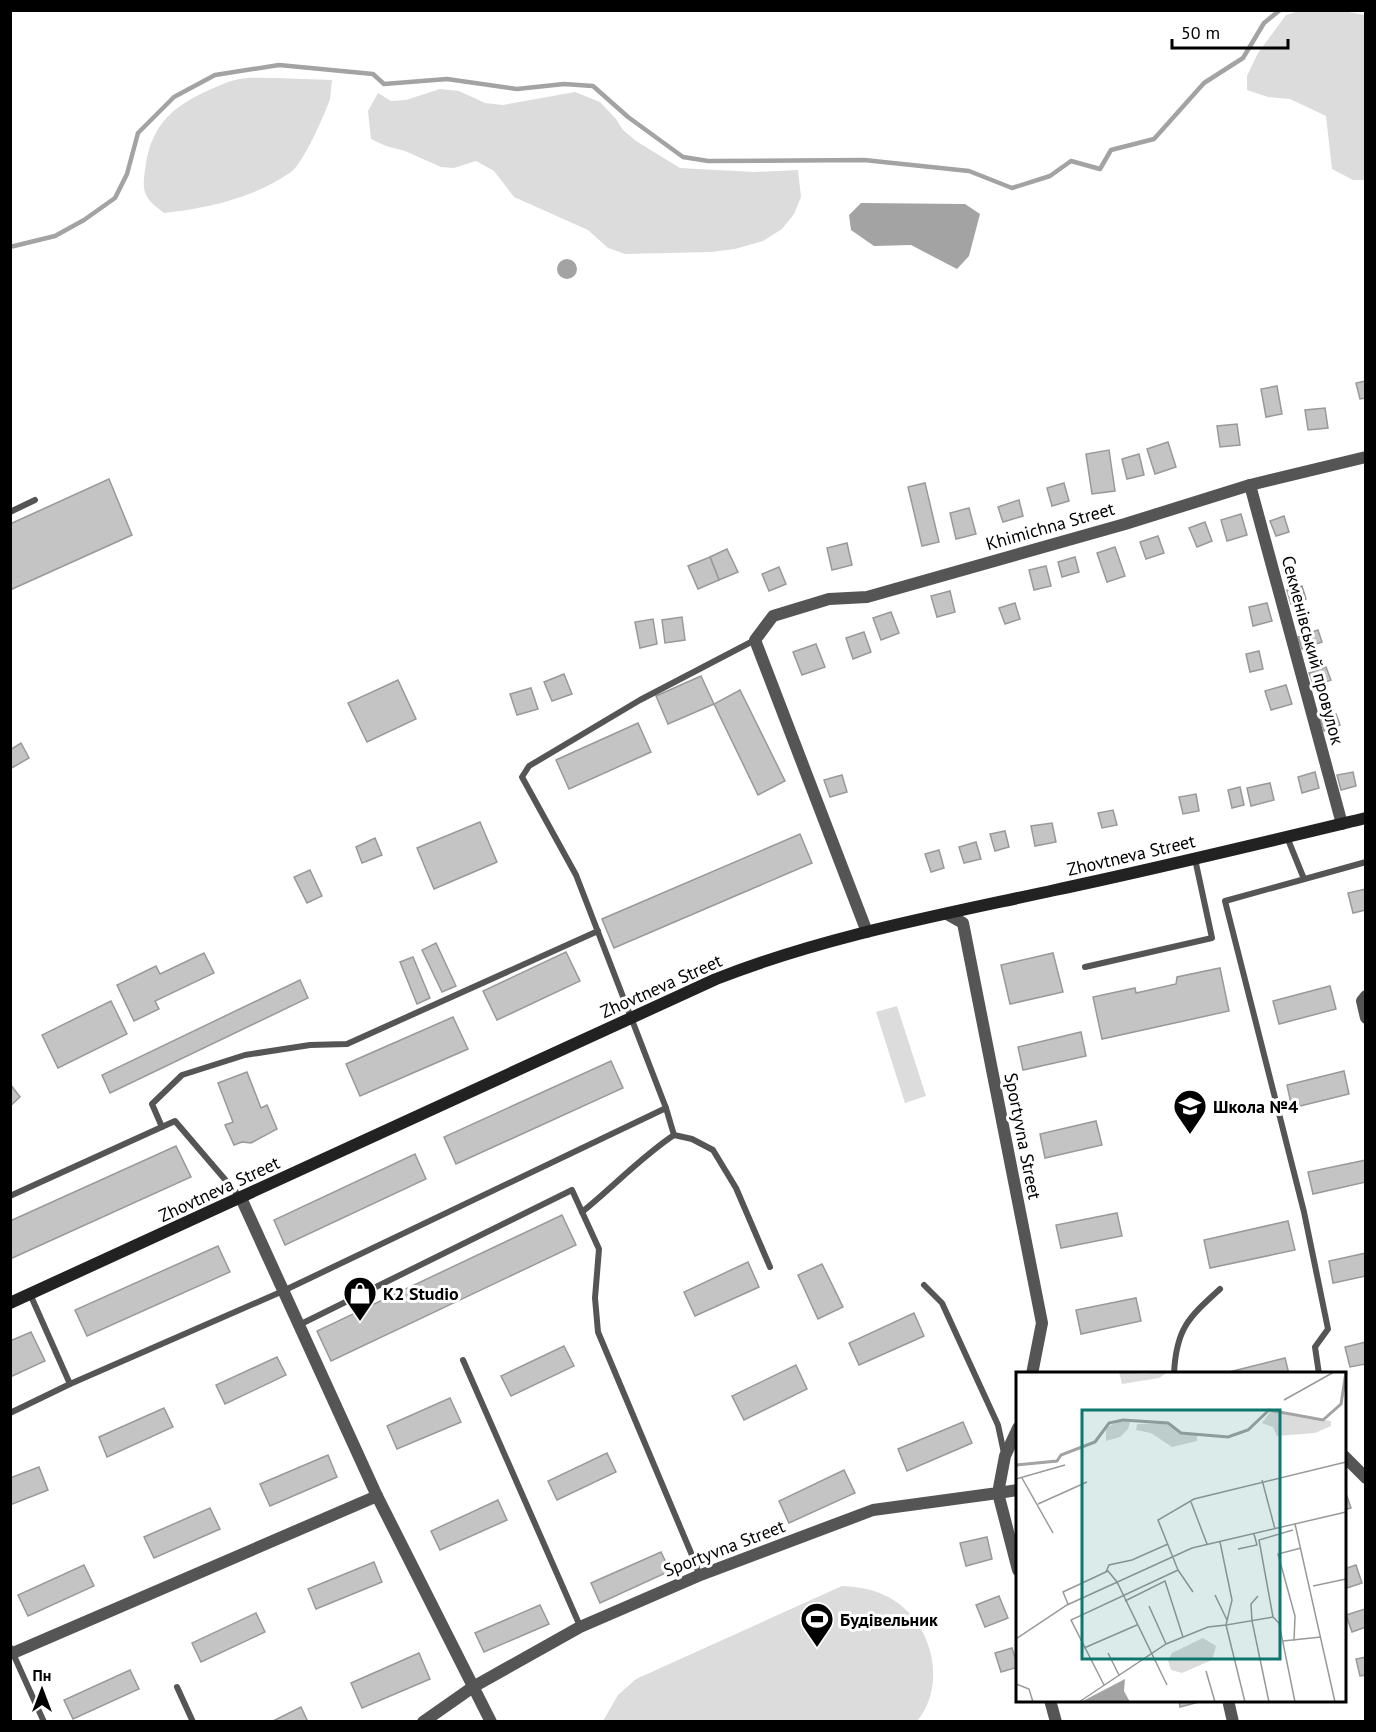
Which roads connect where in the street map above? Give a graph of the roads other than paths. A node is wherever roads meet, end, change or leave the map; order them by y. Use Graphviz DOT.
graph roads {
  1 [pos="1365,457"];
  2 [pos="1250,485"];
  3 [pos="35,501"];
  4 [pos="10,512"];
  5 [pos="755,640"];
  6 [pos="1365,818"];
  7 [pos="1342,824"];
  8 [pos="1287,837"];
  9 [pos="1194,859"];
  10 [pos="1365,862"];
  11 [pos="1304,879"];
  12 [pos="947,914"];
  13 [pos="598,931"];
  14 [pos="867,932"];
  15 [pos="1085,967"];
  16 [pos="1365,996"];
  17 [pos="631,1018"];
  18 [pos="1365,1018"];
  19 [pos="666,1108"];
  20 [pos="162,1126"];
  21 [pos="674,1135"];
  22 [pos="10,1196"];
  23 [pos="241,1198"];
  24 [pos="582,1212"];
  25 [pos="770,1267"];
  26 [pos="924,1285"];
  27 [pos="1220,1289"];
  28 [pos="283,1291"];
  29 [pos="30,1294"];
  30 [pos="10,1303"];
  31 [pos="298,1325"];
  32 [pos="462,1360"];
  33 [pos="1032,1372"];
  34 [pos="1174,1372"];
  35 [pos="1319,1372"];
  36 [pos="70,1384"];
  37 [pos="10,1413"];
  38 [pos="1016,1430"];
  39 [pos="1005,1456"];
  40 [pos="1346,1458"];
  41 [pos="1365,1478"];
  42 [pos="1016,1490"];
  43 [pos="998,1493"];
  44 [pos="377,1496"];
  45 [pos="1016,1566"];
  46 [pos="698,1576"];
  47 [pos="580,1627"];
  48 [pos="12,1650"];
  49 [pos="473,1686"];
  50 [pos="177,1687"];
  51 [pos="1050,1702"];
  52 [pos="1228,1702"];
  53 [pos="44,1722"];
  54 [pos="193,1722"];
  55 [pos="423,1722"];
  56 [pos="491,1722"];
  57 [pos="1056,1722"];
  58 [pos="1233,1722"];
  1 -- 2 [label="street, Khimichna Street"];
  2 -- 5 [label="street, Khimichna Street"];
  2 -- 7 [label="street, Секменівський провулок"];
  3 -- 4 [label="lane"];
  5 -- 13 [label="lane"];
  5 -- 14 [label="street"];
  6 -- 7 [label="main road, Zhovtneva Street"];
  7 -- 8 [label="main road, Zhovtneva Street"];
  8 -- 9 [label="main road, Zhovtneva Street"];
  8 -- 11 [label="lane"];
  9 -- 12 [label="main road, Zhovtneva Street"];
  9 -- 15 [label="lane"];
  10 -- 11 [label="lane"];
  11 -- 35 [label="lane"];
  12 -- 14 [label="main road, Zhovtneva Street"];
  12 -- 33 [label="street, Sportyvna Street"];
  13 -- 17 [label="lane"];
  13 -- 20 [label="lane"];
  14 -- 17 [label="main road, Zhovtneva Street"];
  16 -- 18 [label="street"];
  17 -- 19 [label="lane"];
  17 -- 23 [label="main road, Zhovtneva Street"];
  19 -- 21 [label="lane"];
  19 -- 28 [label="lane"];
  20 -- 22 [label="lane"];
  20 -- 23 [label="lane"];
  21 -- 24 [label="lane"];
  21 -- 25 [label="lane"];
  23 -- 28 [label="street"];
  23 -- 29 [label="main road, Zhovtneva Street"];
  24 -- 31 [label="lane"];
  24 -- 46 [label="lane"];
  26 -- 39 [label="lane"];
  27 -- 34 [label="lane"];
  28 -- 31 [label="street"];
  28 -- 36 [label="lane"];
  29 -- 30 [label="main road, Zhovtneva Street"];
  29 -- 36 [label="lane"];
  31 -- 44 [label="street"];
  32 -- 47 [label="lane"];
  36 -- 37 [label="lane"];
  38 -- 39 [label="street"];
  39 -- 43 [label="street"];
  40 -- 41 [label="street"];
  42 -- 43 [label="street, Sportyvna Street"];
  43 -- 45 [label="street"];
  43 -- 46 [label="street, Sportyvna Street"];
  44 -- 48 [label="street"];
  44 -- 49 [label="street"];
  46 -- 47 [label="street, Sportyvna Street"];
  47 -- 49 [label="street, Sportyvna Street"];
  48 -- 53 [label="lane"];
  49 -- 55 [label="street, Sportyvna Street"];
  49 -- 56 [label="street"];
  50 -- 54 [label="lane"];
  51 -- 57 [label="street"];
  52 -- 58 [label="street"];
}
